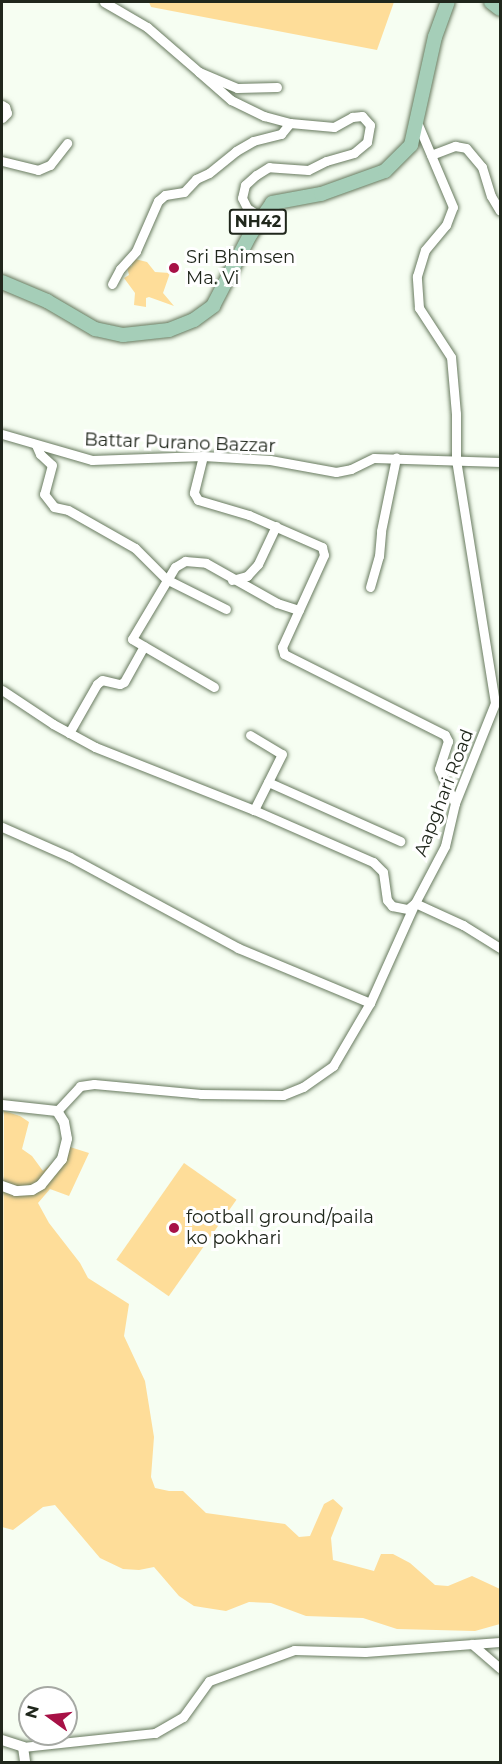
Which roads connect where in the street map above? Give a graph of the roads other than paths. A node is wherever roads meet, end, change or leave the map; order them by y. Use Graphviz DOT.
graph roads {
  1 [pos="104,2"];
  2 [pos="448,2"];
  3 [pos="491,2"];
  4 [pos="501,9"];
  5 [pos="199,72"];
  6 [pos="277,87"];
  7 [pos="2,105"];
  8 [pos="2,118"];
  9 [pos="416,121"];
  10 [pos="290,123"];
  11 [pos="67,143"];
  12 [pos="431,155"];
  13 [pos="2,161"];
  14 [pos="501,211"];
  15 [pos="261,217"];
  16 [pos="2,282"];
  17 [pos="112,284"];
  18 [pos="2,434"];
  19 [pos="36,445"];
  20 [pos="203,456"];
  21 [pos="396,458"];
  22 [pos="456,460"];
  23 [pos="501,462"];
  24 [pos="276,526"];
  25 [pos="166,579"];
  26 [pos="232,580"];
  27 [pos="370,587"];
  28 [pos="226,609"];
  29 [pos="299,610"];
  30 [pos="144,646"];
  31 [pos="214,687"];
  32 [pos="2,690"];
  33 [pos="69,733"];
  34 [pos="250,735"];
  35 [pos="268,782"];
  36 [pos="455,803"];
  37 [pos="254,810"];
  38 [pos="2,827"];
  39 [pos="400,841"];
  40 [pos="415,903"];
  41 [pos="501,948"];
  42 [pos="370,1003"];
  43 [pos="2,1106"];
  44 [pos="57,1111"];
  45 [pos="2,1186"];
  46 [pos="501,1642"];
  47 [pos="472,1644"];
  48 [pos="501,1668"];
  49 [pos="2,1740"];
  50 [pos="23,1747"];
  51 [pos="25,1762"];
  1 -- 5 [label="street"];
  2 -- 9 [label="main road, NH42"];
  3 -- 4 [label="main road"];
  5 -- 6 [label="street"];
  5 -- 10 [label="street"];
  7 -- 8 [label="street"];
  9 -- 12 [label="street"];
  9 -- 15 [label="main road, NH42"];
  10 -- 15 [label="street"];
  10 -- 17 [label="street"];
  11 -- 13 [label="street"];
  12 -- 14 [label="street"];
  12 -- 22 [label="street, Aapghari Road"];
  15 -- 16 [label="main road, NH42"];
  18 -- 19 [label="street, Battar Purano Bazzar"];
  19 -- 20 [label="street, Battar Purano Bazzar"];
  19 -- 25 [label="street"];
  20 -- 21 [label="street, Battar Purano Bazzar"];
  20 -- 24 [label="street"];
  21 -- 22 [label="street, Battar Purano Bazzar"];
  21 -- 27 [label="street"];
  22 -- 23 [label="street, Battar Purano Bazzar"];
  22 -- 36 [label="street, Aapghari Road"];
  24 -- 26 [label="street"];
  24 -- 29 [label="street"];
  25 -- 26 [label="street"];
  25 -- 28 [label="street"];
  25 -- 30 [label="street"];
  26 -- 29 [label="street"];
  29 -- 36 [label="street"];
  30 -- 31 [label="street"];
  30 -- 33 [label="street"];
  32 -- 33 [label="street"];
  33 -- 37 [label="street"];
  34 -- 35 [label="street"];
  35 -- 37 [label="street"];
  35 -- 39 [label="street"];
  36 -- 40 [label="street, Aapghari Road"];
  37 -- 40 [label="street"];
  38 -- 42 [label="street"];
  40 -- 41 [label="street"];
  40 -- 42 [label="street, Aapghari Road"];
  42 -- 44 [label="street, Aapghari Road"];
  43 -- 44 [label="street"];
  44 -- 45 [label="street"];
  46 -- 47 [label="street"];
  47 -- 48 [label="street"];
  47 -- 50 [label="street"];
  49 -- 50 [label="street"];
  50 -- 51 [label="street"];
}
